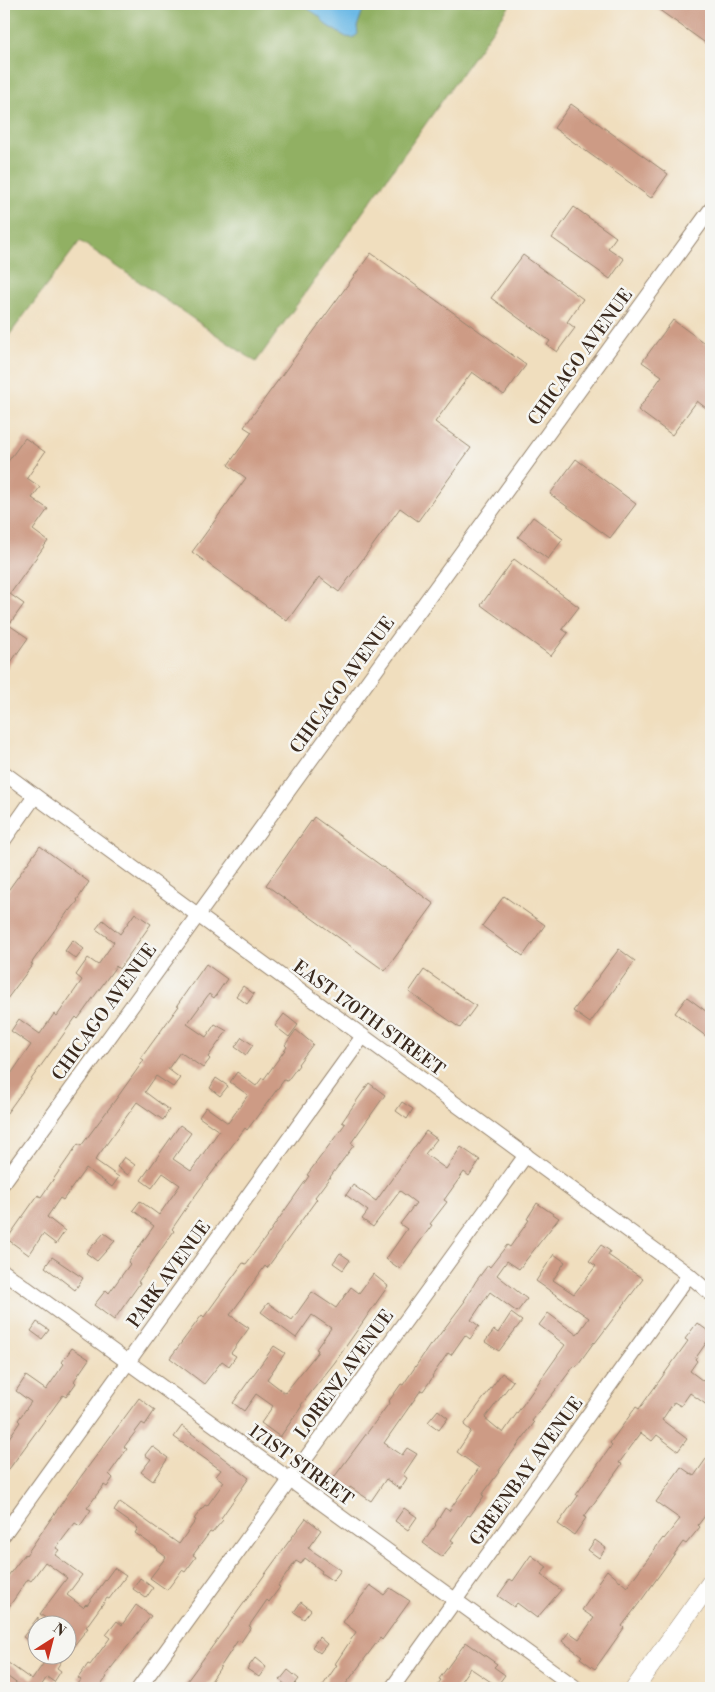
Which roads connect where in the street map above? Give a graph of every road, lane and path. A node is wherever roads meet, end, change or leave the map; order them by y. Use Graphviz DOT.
graph roads {
  1 [pos="711,209"];
  2 [pos="4,773"];
  3 [pos="35,796"];
  4 [pos="4,840"];
  5 [pos="198,916"];
  6 [pos="363,1036"];
  7 [pos="526,1155"];
  8 [pos="4,1182"];
  9 [pos="4,1272"];
  10 [pos="689,1275"];
  11 [pos="711,1294"];
  12 [pos="128,1363"];
  13 [pos="290,1480"];
  14 [pos="4,1534"];
  15 [pos="711,1582"];
  16 [pos="456,1601"];
  17 [pos="139,1688"];
  18 [pos="392,1688"];
  19 [pos="576,1688"];
  20 [pos="635,1688"];
  1 -- 5 [label="street, CHICAGO AVENUE"];
  2 -- 3 [label="street, EAST 170TH STREET"];
  3 -- 4 [label="street"];
  3 -- 5 [label="street, EAST 170TH STREET"];
  5 -- 6 [label="street, EAST 170TH STREET"];
  5 -- 8 [label="street, CHICAGO AVENUE"];
  6 -- 7 [label="street, EAST 170TH STREET"];
  6 -- 12 [label="street, PARK AVENUE"];
  7 -- 10 [label="street, EAST 170TH STREET"];
  7 -- 13 [label="street, LORENZ AVENUE"];
  9 -- 12 [label="street, 171ST STREET"];
  10 -- 11 [label="street, EAST 170TH STREET"];
  10 -- 16 [label="street, GREENBAY AVENUE"];
  12 -- 13 [label="street, 171ST STREET"];
  12 -- 14 [label="street, PARK AVENUE"];
  13 -- 16 [label="street, 171ST STREET"];
  13 -- 17 [label="street, LORENZ AVENUE"];
  15 -- 20 [label="main road"];
  16 -- 18 [label="street, GREENBAY AVENUE"];
  16 -- 19 [label="street, 171ST STREET"];
}
